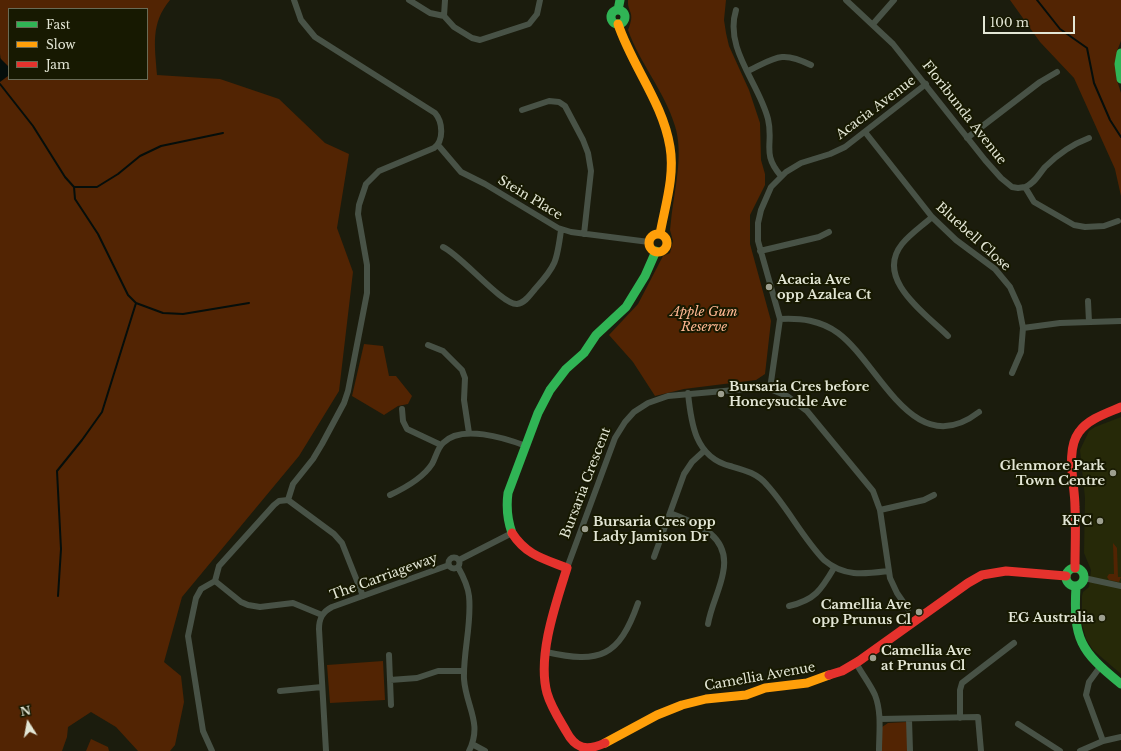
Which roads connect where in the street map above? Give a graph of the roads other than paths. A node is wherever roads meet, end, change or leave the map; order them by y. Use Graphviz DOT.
graph roads {
  1 [pos="294,0"];
  2 [pos="409,0"];
  3 [pos="445,0"];
  4 [pos="540,0"];
  5 [pos="620,0"];
  6 [pos="846,0"];
  7 [pos="894,0"];
  8 [pos="736,10"];
  9 [pos="444,16"];
  10 [pos="873,24"];
  11 [pos="1121,52"];
  12 [pos="810,65"];
  13 [pos="748,71"];
  14 [pos="1057,72"];
  15 [pos="1121,79"];
  16 [pos="926,84"];
  17 [pos="522,110"];
  18 [pos="865,132"];
  19 [pos="967,138"];
  20 [pos="1089,138"];
  21 [pos="438,145"];
  22 [pos="781,176"];
  23 [pos="1025,187"];
  24 [pos="932,217"];
  25 [pos="1118,221"];
  26 [pos="561,230"];
  27 [pos="829,232"];
  28 [pos="584,234"];
  29 [pos="660,234"];
  30 [pos="649,242"];
  31 [pos="443,247"];
  32 [pos="760,250"];
  33 [pos="656,251"];
  34 [pos="1088,302"];
  35 [pos="780,319"];
  36 [pos="1121,321"];
  37 [pos="1089,322"];
  38 [pos="1023,328"];
  39 [pos="948,336"];
  40 [pos="428,345"];
  41 [pos="1012,374"];
  42 [pos="770,389"];
  43 [pos="688,393"];
  44 [pos="1121,407"];
  45 [pos="402,409"];
  46 [pos="979,412"];
  47 [pos="469,433"];
  48 [pos="441,445"];
  49 [pos="526,446"];
  50 [pos="704,451"];
  51 [pos="390,495"];
  52 [pos="934,496"];
  53 [pos="288,500"];
  54 [pos="880,510"];
  55 [pos="670,514"];
  56 [pos="512,533"];
  57 [pos="654,557"];
  58 [pos="460,560"];
  59 [pos="449,565"];
  60 [pos="458,567"];
  61 [pos="567,568"];
  62 [pos="834,568"];
  63 [pos="1075,568"];
  64 [pos="888,571"];
  65 [pos="1066,576"];
  66 [pos="1084,578"];
  67 [pos="215,581"];
  68 [pos="1076,586"];
  69 [pos="1121,586"];
  70 [pos="363,596"];
  71 [pos="638,603"];
  72 [pos="789,606"];
  73 [pos="908,609"];
  74 [pos="322,615"];
  75 [pos="708,624"];
  76 [pos="1014,644"];
  77 [pos="546,652"];
  78 [pos="389,655"];
  79 [pos="856,663"];
  80 [pos="1100,667"];
  81 [pos="464,671"];
  82 [pos="390,680"];
  83 [pos="1121,684"];
  84 [pos="322,687"];
  85 [pos="280,692"];
  86 [pos="391,705"];
  87 [pos="960,718"];
  88 [pos="880,719"];
  89 [pos="909,719"];
  90 [pos="1018,724"];
  91 [pos="1121,737"];
  92 [pos="1103,741"];
  93 [pos="472,744"];
  94 [pos="581,750"];
  95 [pos="212,751"];
  96 [pos="326,751"];
  97 [pos="469,751"];
  98 [pos="485,751"];
  99 [pos="879,751"];
  100 [pos="910,751"];
  101 [pos="981,751"];
  102 [pos="1060,751"];
  103 [pos="1080,751"];
  1 -- 21 [label="street"];
  2 -- 9 [label="street"];
  3 -- 9 [label="street"];
  4 -- 9 [label="street"];
  5 -- 29 [label="street"];
  6 -- 10 [label="street, Floribunda Avenue"];
  7 -- 10 [label="street"];
  8 -- 13 [label="street"];
  10 -- 16 [label="street, Floribunda Avenue"];
  11 -- 15 [label="street"];
  12 -- 13 [label="street"];
  13 -- 22 [label="street"];
  14 -- 19 [label="street"];
  16 -- 18 [label="street, Acacia Avenue"];
  16 -- 19 [label="street, Floribunda Avenue"];
  17 -- 28 [label="street"];
  18 -- 22 [label="street, Acacia Avenue"];
  18 -- 24 [label="street, Bluebell Close"];
  19 -- 23 [label="street, Floribunda Avenue"];
  20 -- 23 [label="street"];
  21 -- 26 [label="street, Stein Place"];
  21 -- 53 [label="street"];
  22 -- 32 [label="street, Acacia Avenue"];
  23 -- 25 [label="street"];
  24 -- 38 [label="street, Bluebell Close"];
  24 -- 39 [label="street"];
  26 -- 28 [label="street, Stein Place"];
  26 -- 31 [label="street"];
  27 -- 32 [label="street"];
  28 -- 30 [label="street, Stein Place"];
  29 -- 30 [label="street"];
  29 -- 33 [label="street"];
  30 -- 33 [label="street"];
  32 -- 35 [label="street, Acacia Avenue"];
  33 -- 49 [label="street"];
  34 -- 37 [label="street"];
  35 -- 42 [label="street, Acacia Avenue"];
  35 -- 46 [label="street"];
  36 -- 37 [label="street"];
  37 -- 38 [label="street"];
  38 -- 41 [label="street, Bluebell Close"];
  40 -- 47 [label="street"];
  42 -- 43 [label="street, Bursaria Crescent"];
  42 -- 54 [label="street, Bursaria Crescent"];
  43 -- 50 [label="street"];
  43 -- 61 [label="street, Bursaria Crescent"];
  44 -- 63 [label="street"];
  45 -- 48 [label="street"];
  47 -- 48 [label="street"];
  47 -- 49 [label="street"];
  48 -- 51 [label="street"];
  49 -- 56 [label="street"];
  50 -- 55 [label="street"];
  50 -- 62 [label="street"];
  52 -- 54 [label="street"];
  53 -- 67 [label="street"];
  53 -- 70 [label="street"];
  54 -- 64 [label="street, Bursaria Crescent"];
  55 -- 57 [label="street"];
  55 -- 75 [label="street"];
  56 -- 58 [label="street"];
  56 -- 61 [label="street"];
  58 -- 59 [label="street"];
  58 -- 60 [label="street"];
  59 -- 60 [label="street"];
  59 -- 70 [label="street, The Carriageway"];
  60 -- 81 [label="street, The Carriageway"];
  61 -- 77 [label="street, Bursaria Crescent"];
  62 -- 64 [label="street"];
  62 -- 72 [label="street"];
  63 -- 65 [label="street"];
  63 -- 66 [label="street"];
  64 -- 73 [label="street, Bursaria Crescent"];
  65 -- 68 [label="street"];
  65 -- 79 [label="street, Camellia Avenue"];
  66 -- 68 [label="street"];
  66 -- 69 [label="street"];
  67 -- 74 [label="street"];
  67 -- 95 [label="street"];
  68 -- 80 [label="street"];
  70 -- 74 [label="street, The Carriageway"];
  71 -- 77 [label="street"];
  74 -- 84 [label="street, The Carriageway"];
  76 -- 87 [label="street"];
  77 -- 94 [label="street, Bursaria Crescent"];
  78 -- 82 [label="street"];
  79 -- 88 [label="street"];
  79 -- 94 [label="street, Camellia Avenue"];
  80 -- 83 [label="street"];
  80 -- 92 [label="street"];
  81 -- 82 [label="street"];
  81 -- 93 [label="street, The Carriageway"];
  82 -- 86 [label="street"];
  84 -- 85 [label="street"];
  84 -- 96 [label="street, The Carriageway"];
  87 -- 89 [label="street"];
  87 -- 101 [label="street"];
  88 -- 89 [label="street"];
  88 -- 99 [label="street"];
  89 -- 100 [label="street"];
  90 -- 102 [label="street"];
  91 -- 92 [label="street"];
  92 -- 103 [label="street"];
  93 -- 97 [label="street, The Carriageway"];
  93 -- 98 [label="street"];
}
